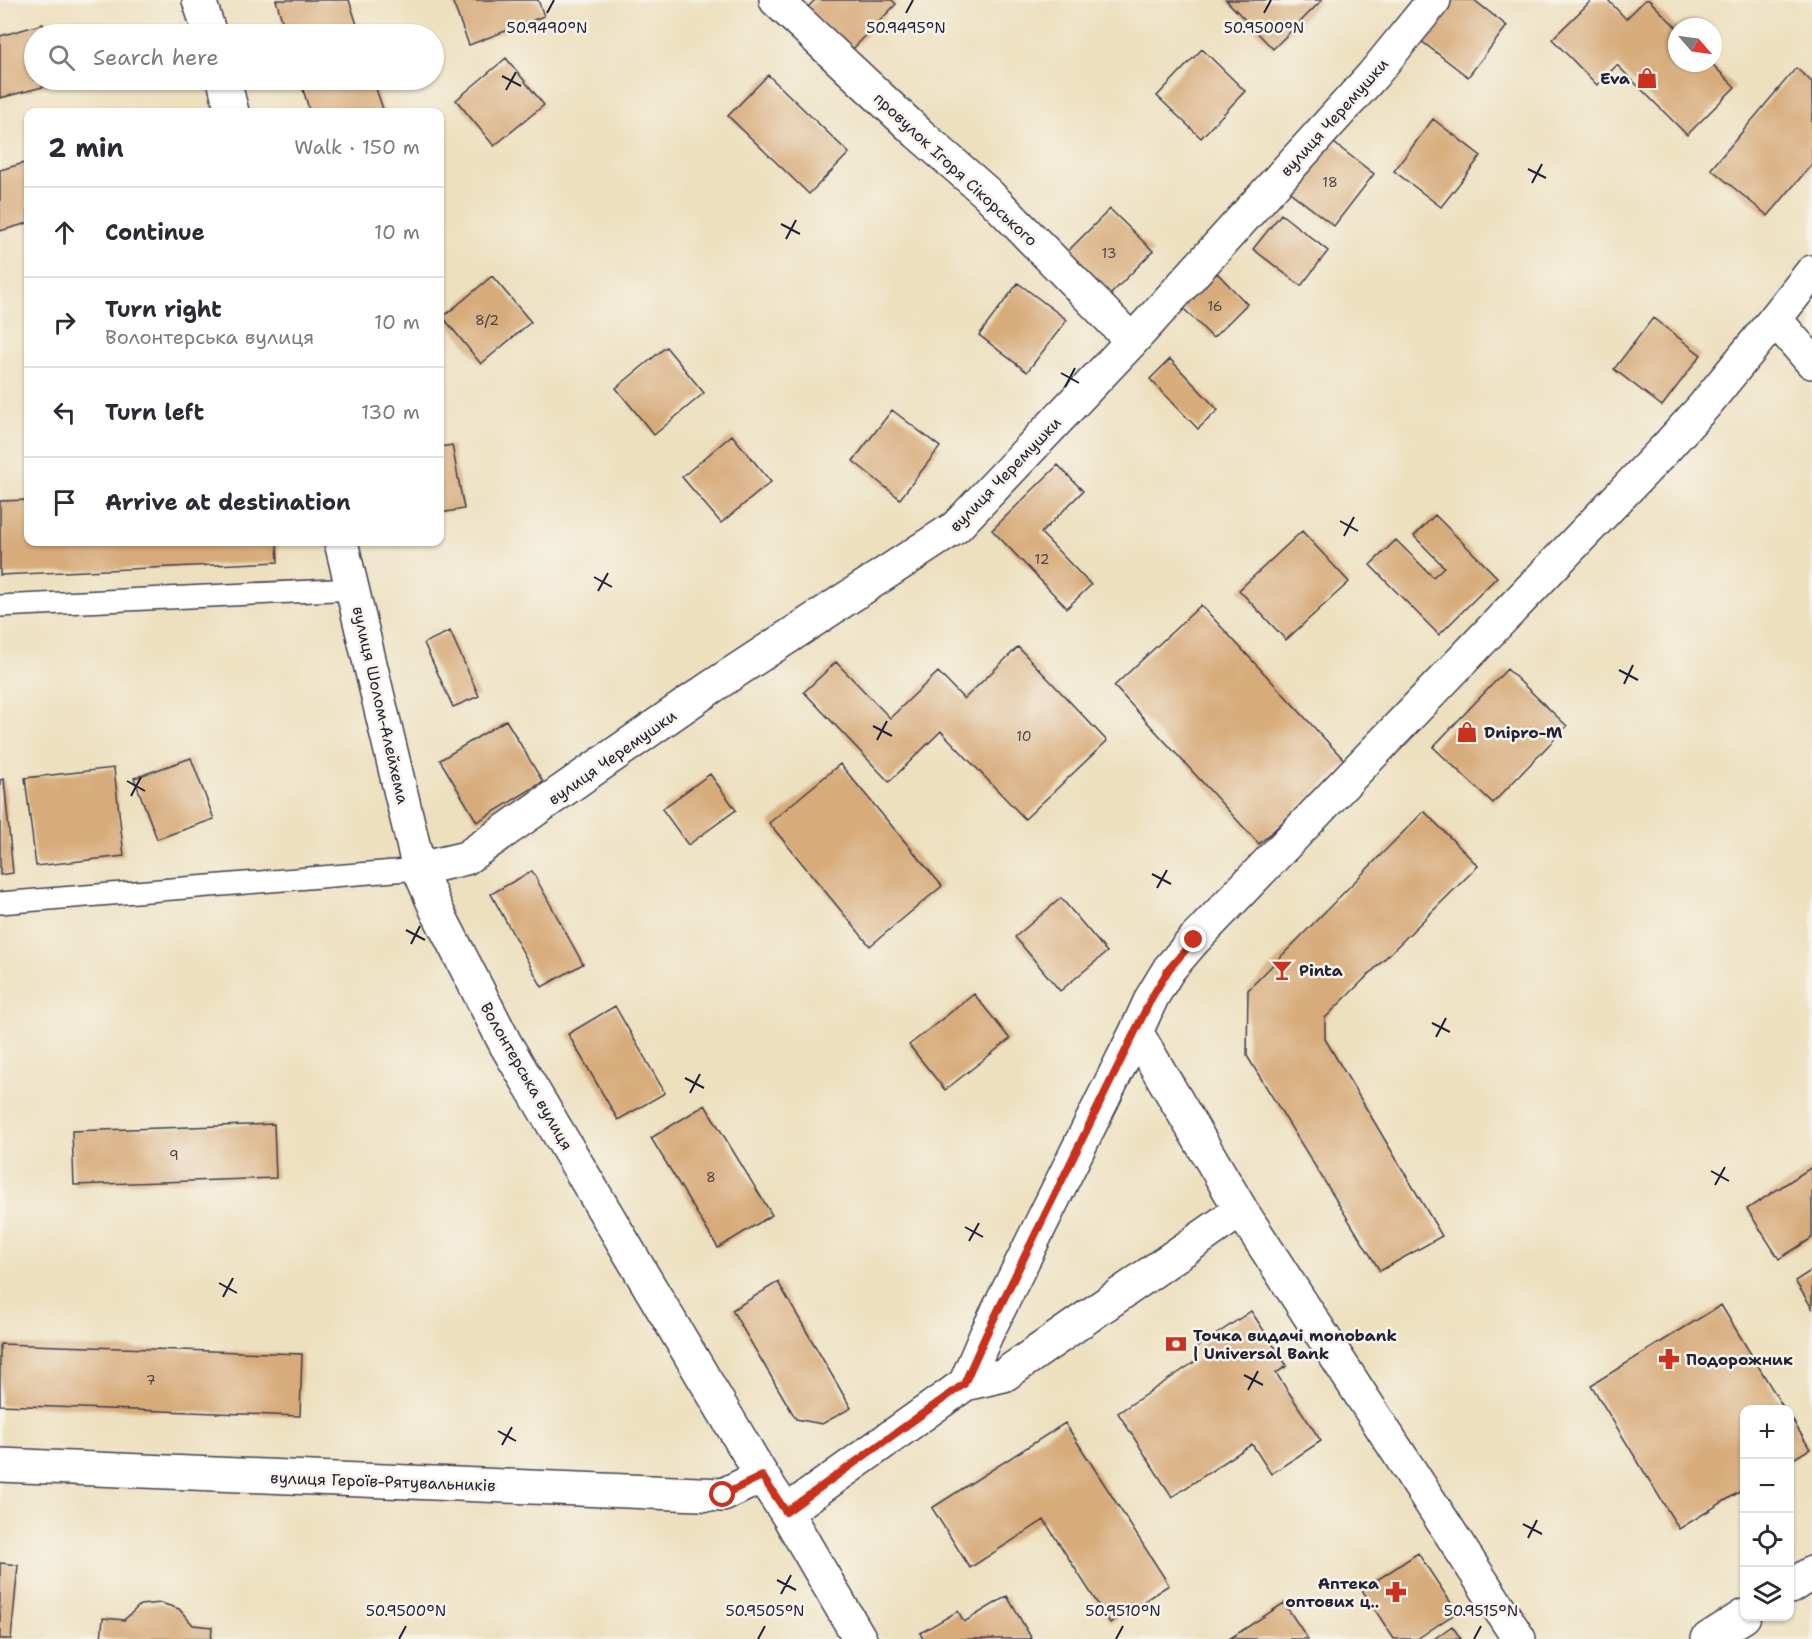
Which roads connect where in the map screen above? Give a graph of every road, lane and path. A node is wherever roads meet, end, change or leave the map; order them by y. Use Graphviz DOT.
graph roads {
  1 [pos="199,0"];
  2 [pos="776,0"];
  3 [pos="1434,0"];
  4 [pos="207,24"];
  5 [pos="226,90"];
  6 [pos="231,108"];
  7 [pos="1812,272"];
  8 [pos="1775,319"];
  9 [pos="1132,341"];
  10 [pos="1812,362"];
  11 [pos="342,546"];
  12 [pos="354,589"];
  13 [pos="0,606"];
  14 [pos="419,868"];
  15 [pos="0,903"];
  16 [pos="1136,1032"];
  17 [pos="1241,1210"];
  18 [pos="964,1384"];
  19 [pos="0,1465"];
  20 [pos="762,1476"];
  21 [pos="786,1512"];
  22 [pos="1812,1573"];
  23 [pos="1794,1584"];
  24 [pos="1740,1619"];
  25 [pos="860,1639"];
  26 [pos="1519,1639"];
  27 [pos="1708,1639"];
  1 -- 4 [label="street"];
  2 -- 9 [label="street, провулок Ігоря Сікорського"];
  3 -- 9 [label="street, вулиця Черемушки"];
  5 -- 6 [label="street"];
  7 -- 8 [label="street"];
  8 -- 10 [label="street"];
  8 -- 16 [label="street"];
  9 -- 14 [label="street, вулиця Черемушки"];
  11 -- 12 [label="street, вулиця Шолом-Алейхема"];
  12 -- 13 [label="lane"];
  12 -- 14 [label="street, вулиця Шолом-Алейхема"];
  14 -- 15 [label="lane"];
  14 -- 20 [label="street, Волонтерська вулиця"];
  16 -- 17 [label="street"];
  16 -- 18 [label="street"];
  17 -- 18 [label="street"];
  17 -- 26 [label="street"];
  18 -- 21 [label="street"];
  19 -- 20 [label="street, вулиця Героїв-Рятувальників"];
  20 -- 21 [label="street, Волонтерська вулиця"];
  21 -- 25 [label="street, Волонтерська вулиця"];
  22 -- 23 [label="street"];
  24 -- 27 [label="street"];
}
